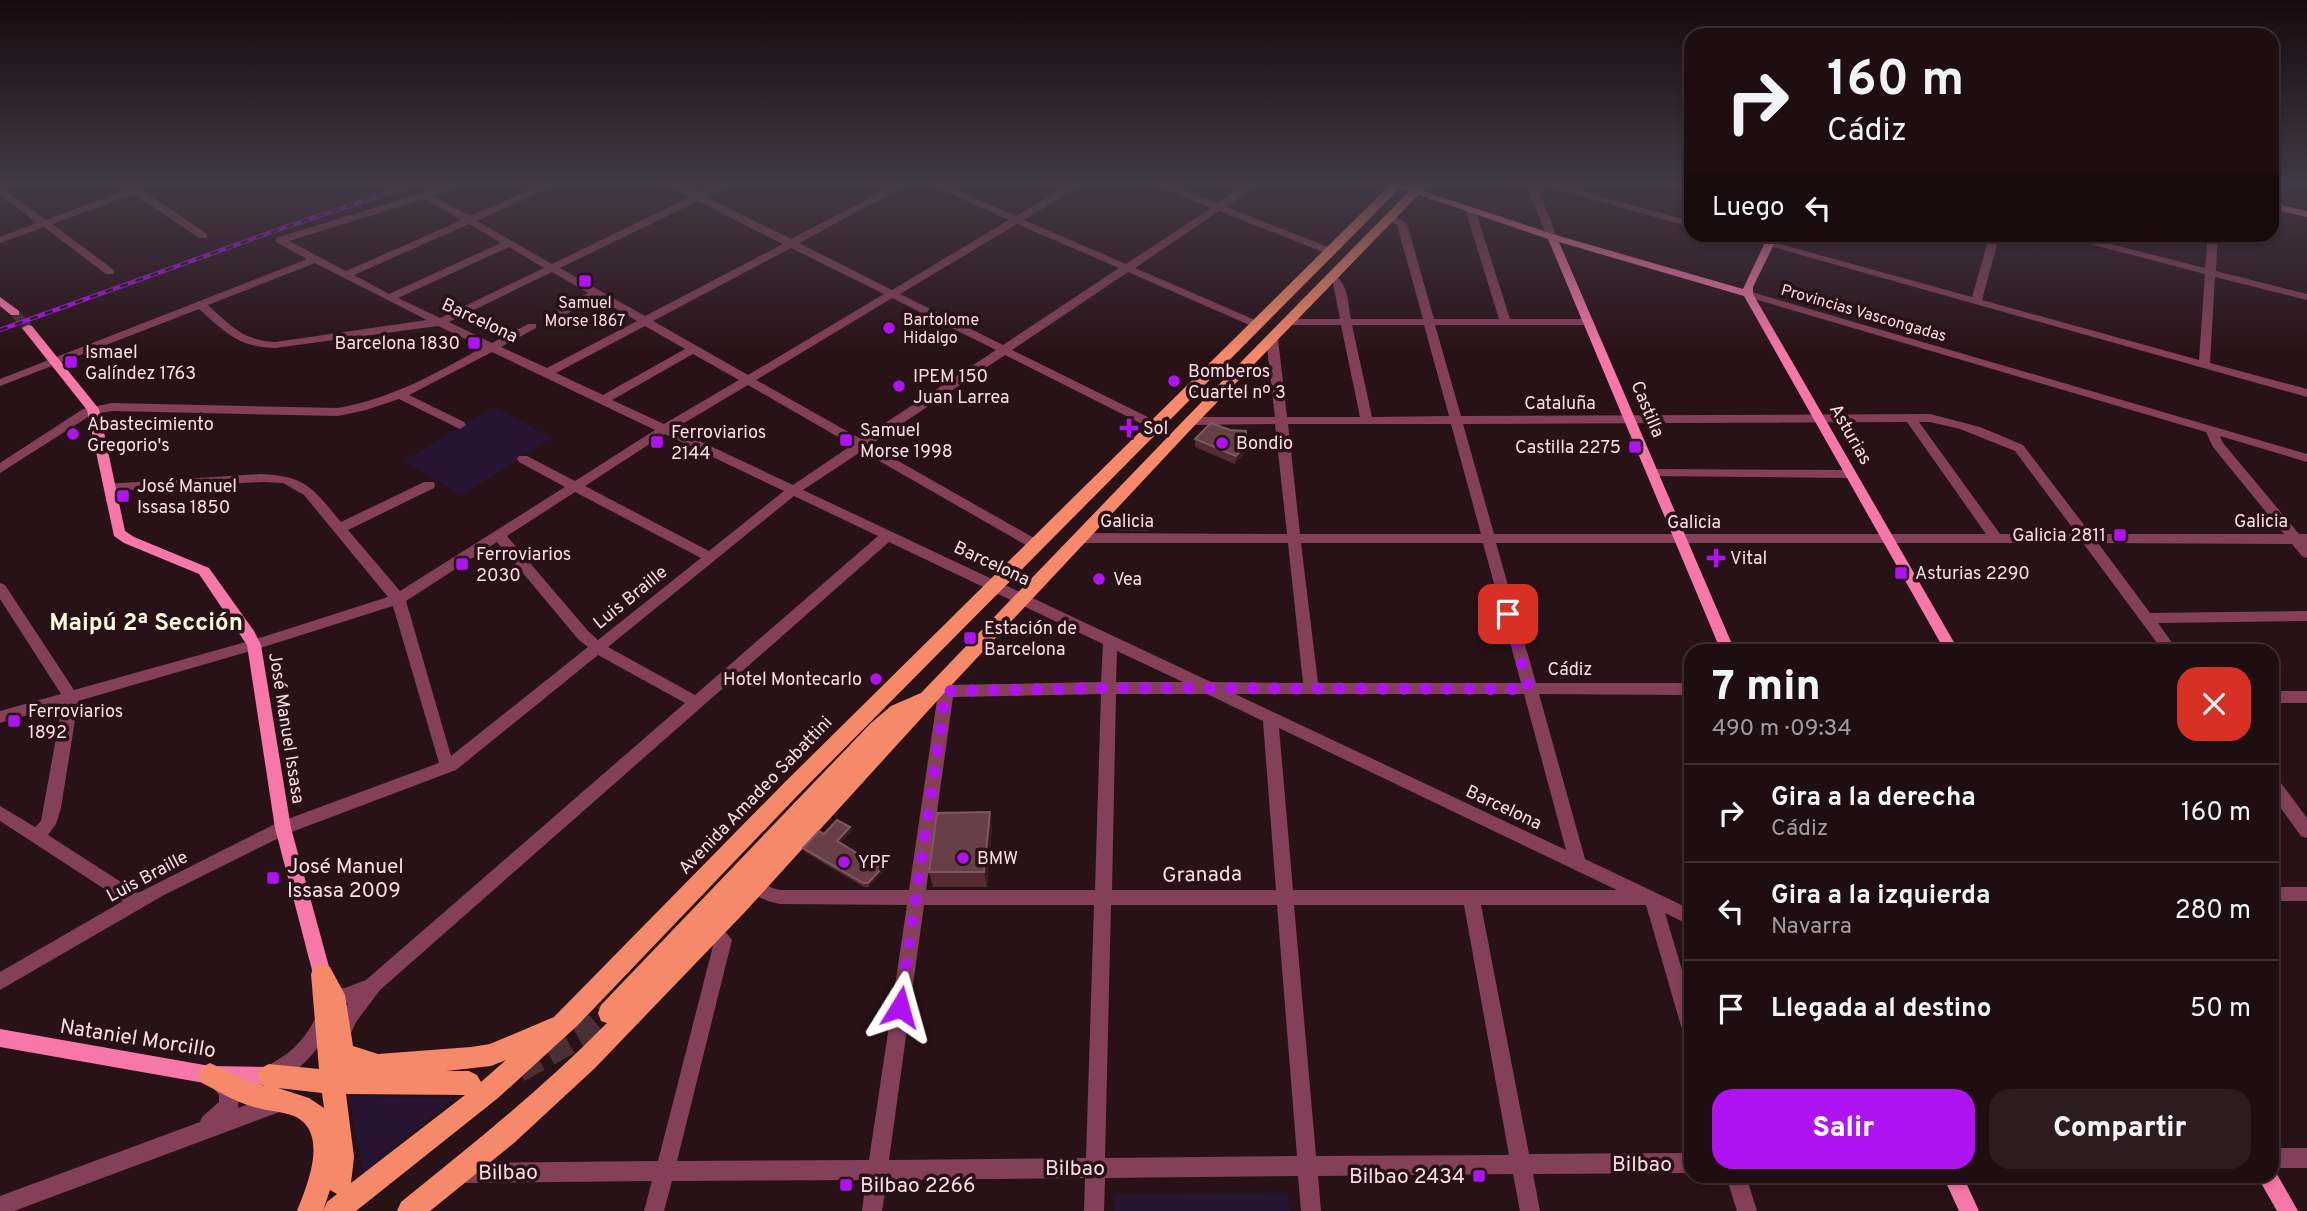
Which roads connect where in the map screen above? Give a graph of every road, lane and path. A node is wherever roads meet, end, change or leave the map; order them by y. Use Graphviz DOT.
graph roads {
  1 [pos="68,241"];
  2 [pos="281,241"];
  3 [pos="423,241"];
  4 [pos="506,241"];
  5 [pos="609,241"];
  6 [pos="786,241"];
  7 [pos="796,241"];
  8 [pos="982,241"];
  9 [pos="1063,241"];
  10 [pos="1168,241"];
  11 [pos="1301,241"];
  12 [pos="1344,241"];
  13 [pos="1368,241"];
  14 [pos="1406,241"];
  15 [pos="1480,241"];
  16 [pos="1553,241"];
  17 [pos="1564,241"];
  18 [pos="1770,242"];
  19 [pos="1778,242"];
  20 [pos="1993,242"];
  21 [pos="2089,242"];
  22 [pos="2212,242"];
  23 [pos="510,243"];
  24 [pos="791,243"];
  25 [pos="1332,253"];
  26 [pos="316,259"];
  27 [pos="553,268"];
  28 [pos="1127,268"];
  29 [pos="110,272"];
  30 [pos="2210,272"];
  31 [pos="346,275"];
  32 [pos="1333,277"];
  33 [pos="596,293"];
  34 [pos="892,294"];
  35 [pos="1748,294"];
  36 [pos="2307,297"];
  37 [pos="390,298"];
  38 [pos="0,300"];
  39 [pos="1976,302"];
  40 [pos="202,305"];
  41 [pos="15,313"];
  42 [pos="554,317"];
  43 [pos="644,321"];
  44 [pos="440,322"];
  45 [pos="1289,322"];
  46 [pos="1346,322"];
  47 [pos="1427,322"];
  48 [pos="1506,322"];
  49 [pos="1588,322"];
  50 [pos="1258,325"];
  51 [pos="532,326"];
  52 [pos="29,328"];
  53 [pos="1272,339"];
  54 [pos="491,346"];
  55 [pos="693,349"];
  56 [pos="1004,350"];
  57 [pos="56,362"];
  58 [pos="2204,365"];
  59 [pos="547,373"];
  60 [pos="748,380"];
  61 [pos="0,383"];
  62 [pos="2307,393"];
  63 [pos="400,395"];
  64 [pos="603,400"];
  65 [pos="93,409"];
  66 [pos="1910,418"];
  67 [pos="1817,419"];
  68 [pos="1630,420"];
  69 [pos="1191,421"];
  70 [pos="1281,421"];
  71 [pos="1367,421"];
  72 [pos="1454,421"];
  73 [pos="460,425"];
  74 [pos="1156,426"];
  75 [pos="665,429"];
  76 [pos="2211,430"];
  77 [pos="862,445"];
  78 [pos="523,458"];
  79 [pos="2307,458"];
  80 [pos="0,469"];
  81 [pos="1653,473"];
  82 [pos="1849,474"];
  83 [pos="429,485"];
  84 [pos="575,486"];
  85 [pos="111,487"];
  86 [pos="794,490"];
  87 [pos="340,528"];
  88 [pos="499,534"];
  89 [pos="888,535"];
  90 [pos="1080,538"];
  91 [pos="1487,539"];
  92 [pos="1681,539"];
  93 [pos="1887,539"];
  94 [pos="1996,539"];
  95 [pos="2087,539"];
  96 [pos="2301,539"];
  97 [pos="1295,540"];
  98 [pos="1036,545"];
  99 [pos="2307,553"];
  100 [pos="710,557"];
  101 [pos="994,586"];
  102 [pos="0,587"];
  103 [pos="398,599"];
  104 [pos="1023,599"];
  105 [pos="2307,616"];
  106 [pos="2147,618"];
  107 [pos="1110,641"];
  108 [pos="1725,644"];
  109 [pos="1948,644"];
  110 [pos="2166,644"];
  111 [pos="254,645"];
  112 [pos="598,648"];
  113 [pos="1109,688"];
  114 [pos="1209,688"];
  115 [pos="1311,688"];
  116 [pos="1529,689"];
  117 [pos="1684,689"];
  118 [pos="938,692"];
  119 [pos="2279,697"];
  120 [pos="2307,697"];
  121 [pos="71,698"];
  122 [pos="696,702"];
  123 [pos="0,717"];
  124 [pos="1270,717"];
  125 [pos="450,766"];
  126 [pos="2279,793"];
  127 [pos="0,813"];
  128 [pos="283,828"];
  129 [pos="2307,831"];
  130 [pos="38,836"];
  131 [pos="1578,863"];
  132 [pos="756,885"];
  133 [pos="2279,894"];
  134 [pos="2307,894"];
  135 [pos="1285,896"];
  136 [pos="1471,897"];
  137 [pos="1103,898"];
  138 [pos="1652,898"];
  139 [pos="915,899"];
  140 [pos="137,901"];
  141 [pos="1684,914"];
  142 [pos="713,930"];
  143 [pos="322,974"];
  144 [pos="0,982"];
  145 [pos="374,984"];
  146 [pos="334,995"];
  147 [pos="1684,1006"];
  148 [pos="609,1013"];
  149 [pos="570,1017"];
  150 [pos="332,1026"];
  151 [pos="0,1038"];
  152 [pos="210,1075"];
  153 [pos="269,1076"];
  154 [pos="332,1082"];
  155 [pos="469,1083"];
  156 [pos="281,1102"];
  157 [pos="199,1131"];
  158 [pos="2279,1158"];
  159 [pos="2307,1158"];
  160 [pos="1684,1163"];
  161 [pos="1521,1164"];
  162 [pos="1307,1166"];
  163 [pos="1095,1168"];
  164 [pos="877,1169"];
  165 [pos="665,1170"];
  166 [pos="459,1173"];
  167 [pos="339,1182"];
  168 [pos="1738,1183"];
  169 [pos="1956,1183"];
  170 [pos="2271,1183"];
  171 [pos="0,1206"];
  172 [pos="310,1211"];
  173 [pos="336,1211"];
  174 [pos="410,1211"];
  175 [pos="654,1211"];
  176 [pos="872,1211"];
  177 [pos="1094,1211"];
  178 [pos="1311,1211"];
  179 [pos="1530,1211"];
  180 [pos="1747,1211"];
  181 [pos="1969,1211"];
  182 [pos="2288,1211"];
  1 -- 29 [label="street"];
  2 -- 26 [label="street, Barcelona"];
  3 -- 31 [label="street"];
  4 -- 23 [label="street"];
  5 -- 27 [label="street"];
  6 -- 24 [label="street"];
  7 -- 24 [label="street"];
  8 -- 34 [label="street"];
  9 -- 28 [label="street"];
  10 -- 28 [label="street, Luis Braille"];
  11 -- 25 [label="street"];
  12 -- 25 [label="main road, Avenida Amadeo Sabattini"];
  13 -- 32 [label="main road"];
  14 -- 47 [label="street"];
  15 -- 48 [label="street"];
  16 -- 49 [label="street, Castilla"];
  17 -- 35 [label="street, Provincias Vascongadas"];
  18 -- 35 [label="street"];
  19 -- 39 [label="street"];
  20 -- 39 [label="street"];
  21 -- 30 [label="street"];
  22 -- 30 [label="street"];
  23 -- 27 [label="street"];
  23 -- 37 [label="street"];
  24 -- 34 [label="street"];
  24 -- 43 [label="street"];
  25 -- 50 [label="main road, Avenida Amadeo Sabattini"];
  26 -- 31 [label="street, Barcelona"];
  26 -- 40 [label="street"];
  27 -- 33 [label="street"];
  27 -- 44 [label="street"];
  28 -- 50 [label="street"];
  28 -- 56 [label="street, Luis Braille"];
  30 -- 36 [label="street"];
  30 -- 58 [label="street"];
  31 -- 37 [label="street, Barcelona"];
  32 -- 45 [label="main road"];
  32 -- 46 [label="street"];
  33 -- 42 [label="street"];
  33 -- 43 [label="street"];
  34 -- 56 [label="street"];
  34 -- 60 [label="street"];
  35 -- 67 [label="street, Asturias"];
  35 -- 76 [label="street, Provincias Vascongadas"];
  37 -- 44 [label="street, Barcelona"];
  38 -- 41 [label="street"];
  39 -- 58 [label="street"];
  40 -- 44 [label="street"];
  40 -- 57 [label="street"];
  43 -- 55 [label="street"];
  43 -- 59 [label="street"];
  44 -- 54 [label="street, Barcelona"];
  45 -- 46 [label="street"];
  45 -- 53 [label="main road"];
  46 -- 47 [label="street"];
  46 -- 71 [label="street"];
  47 -- 48 [label="street"];
  47 -- 72 [label="street"];
  48 -- 49 [label="street"];
  49 -- 68 [label="street, Castilla"];
  50 -- 74 [label="main road, Avenida Amadeo Sabattini"];
  51 -- 54 [label="street"];
  52 -- 57 [label="street, José Manuel Issasa"];
  53 -- 69 [label="main road"];
  53 -- 70 [label="street"];
  54 -- 59 [label="street, Barcelona"];
  54 -- 63 [label="street"];
  55 -- 60 [label="street"];
  55 -- 64 [label="street"];
  56 -- 74 [label="street"];
  56 -- 77 [label="street, Luis Braille"];
  57 -- 61 [label="street"];
  57 -- 65 [label="street, José Manuel Issasa"];
  58 -- 62 [label="street"];
  59 -- 64 [label="street, Barcelona"];
  60 -- 75 [label="street"];
  60 -- 77 [label="street"];
  63 -- 65 [label="street"];
  63 -- 73 [label="street"];
  64 -- 75 [label="street, Barcelona"];
  65 -- 80 [label="street"];
  65 -- 85 [label="street, José Manuel Issasa"];
  66 -- 67 [label="street, Cataluña"];
  66 -- 94 [label="street"];
  66 -- 95 [label="street, Cataluña"];
  67 -- 68 [label="street, Cataluña"];
  67 -- 82 [label="street, Asturias"];
  68 -- 72 [label="street, Cataluña"];
  68 -- 81 [label="street, Castilla"];
  69 -- 70 [label="street, Cataluña"];
  69 -- 90 [label="main road"];
  70 -- 71 [label="street, Cataluña"];
  70 -- 97 [label="street"];
  71 -- 72 [label="street, Cataluña"];
  72 -- 91 [label="street"];
  74 -- 98 [label="main road, Avenida Amadeo Sabattini"];
  75 -- 84 [label="street"];
  75 -- 86 [label="street, Barcelona"];
  76 -- 79 [label="street, Provincias Vascongadas"];
  76 -- 96 [label="street"];
  77 -- 86 [label="street, Luis Braille"];
  77 -- 98 [label="street"];
  78 -- 84 [label="street"];
  81 -- 82 [label="street"];
  81 -- 92 [label="street, Castilla"];
  82 -- 93 [label="street, Asturias"];
  83 -- 87 [label="street"];
  84 -- 88 [label="street"];
  84 -- 100 [label="street"];
  85 -- 87 [label="street"];
  85 -- 111 [label="street, José Manuel Issasa"];
  86 -- 89 [label="street, Barcelona"];
  86 -- 100 [label="street, Luis Braille"];
  87 -- 103 [label="street"];
  88 -- 103 [label="street"];
  88 -- 112 [label="street"];
  89 -- 101 [label="street, Barcelona"];
  89 -- 122 [label="street"];
  90 -- 97 [label="street, Galicia"];
  90 -- 104 [label="main road"];
  91 -- 92 [label="street, Galicia"];
  91 -- 97 [label="street, Galicia"];
  91 -- 116 [label="street"];
  92 -- 93 [label="street, Galicia"];
  92 -- 108 [label="street, Castilla"];
  93 -- 94 [label="street, Galicia"];
  93 -- 109 [label="street, Asturias"];
  94 -- 95 [label="street, Galicia"];
  95 -- 96 [label="street, Galicia"];
  95 -- 106 [label="street, Cataluña"];
  96 -- 99 [label="street"];
  97 -- 115 [label="street"];
  98 -- 101 [label="main road, Avenida Amadeo Sabattini"];
  100 -- 112 [label="street, Luis Braille"];
  101 -- 104 [label="street, Barcelona"];
  101 -- 149 [label="main road, Avenida Amadeo Sabattini"];
  102 -- 121 [label="street"];
  103 -- 111 [label="street"];
  103 -- 125 [label="street"];
  104 -- 107 [label="street, Barcelona"];
  104 -- 118 [label="main road"];
  105 -- 106 [label="street"];
  106 -- 110 [label="street, Cataluña"];
  107 -- 113 [label="street"];
  107 -- 114 [label="street, Barcelona"];
  111 -- 121 [label="street"];
  111 -- 128 [label="street, José Manuel Issasa"];
  112 -- 122 [label="street"];
  112 -- 125 [label="street, Luis Braille"];
  113 -- 114 [label="street, Cádiz"];
  113 -- 118 [label="street, Cádiz"];
  113 -- 137 [label="street"];
  114 -- 115 [label="street, Cádiz"];
  114 -- 124 [label="street, Barcelona"];
  115 -- 116 [label="street, Cádiz"];
  116 -- 117 [label="street, Cádiz"];
  116 -- 131 [label="street"];
  118 -- 132 [label="main road"];
  118 -- 139 [label="street"];
  118 -- 148 [label="main road"];
  119 -- 120 [label="street"];
  121 -- 123 [label="street"];
  121 -- 130 [label="street"];
  122 -- 145 [label="street"];
  124 -- 131 [label="street, Barcelona"];
  124 -- 135 [label="street"];
  125 -- 128 [label="street, Luis Braille"];
  126 -- 129 [label="street"];
  127 -- 130 [label="street"];
  128 -- 140 [label="street, Luis Braille"];
  128 -- 143 [label="street, José Manuel Issasa"];
  130 -- 140 [label="street"];
  131 -- 138 [label="street, Barcelona"];
  132 -- 139 [label="street, Granada"];
  132 -- 142 [label="main road"];
  133 -- 134 [label="street"];
  135 -- 136 [label="street, Granada"];
  135 -- 137 [label="street, Granada"];
  135 -- 162 [label="street"];
  136 -- 138 [label="street, Granada"];
  136 -- 161 [label="street"];
  137 -- 139 [label="street, Granada"];
  137 -- 163 [label="street"];
  138 -- 141 [label="street, Barcelona"];
  138 -- 147 [label="street"];
  139 -- 164 [label="street"];
  140 -- 144 [label="street, Luis Braille"];
  142 -- 165 [label="street"];
  142 -- 166 [label="main road"];
  143 -- 146 [label="main road"];
  143 -- 150 [label="main road"];
  145 -- 146 [label="street"];
  145 -- 150 [label="street"];
  146 -- 150 [label="main road"];
  149 -- 150 [label="main road"];
  149 -- 173 [label="main road, Avenida Amadeo Sabattini"];
  150 -- 153 [label="street"];
  150 -- 154 [label="main road"];
  151 -- 152 [label="street, Nataniel Morcillo"];
  152 -- 153 [label="street, Nataniel Morcillo"];
  152 -- 156 [label="main road"];
  152 -- 157 [label="street"];
  153 -- 154 [label="main road"];
  154 -- 155 [label="main road"];
  154 -- 167 [label="main road"];
  156 -- 157 [label="street"];
  156 -- 172 [label="main road"];
  157 -- 171 [label="street"];
  158 -- 159 [label="street"];
  160 -- 161 [label="street, Bilbao"];
  161 -- 162 [label="street, Bilbao"];
  161 -- 179 [label="street"];
  162 -- 163 [label="street, Bilbao"];
  162 -- 178 [label="street"];
  163 -- 164 [label="street, Bilbao"];
  163 -- 177 [label="street"];
  164 -- 165 [label="street, Bilbao"];
  164 -- 176 [label="street"];
  165 -- 166 [label="street, Bilbao"];
  165 -- 175 [label="street"];
  166 -- 174 [label="main road"];
  168 -- 180 [label="street"];
  169 -- 181 [label="street"];
  170 -- 182 [label="street"];
}
